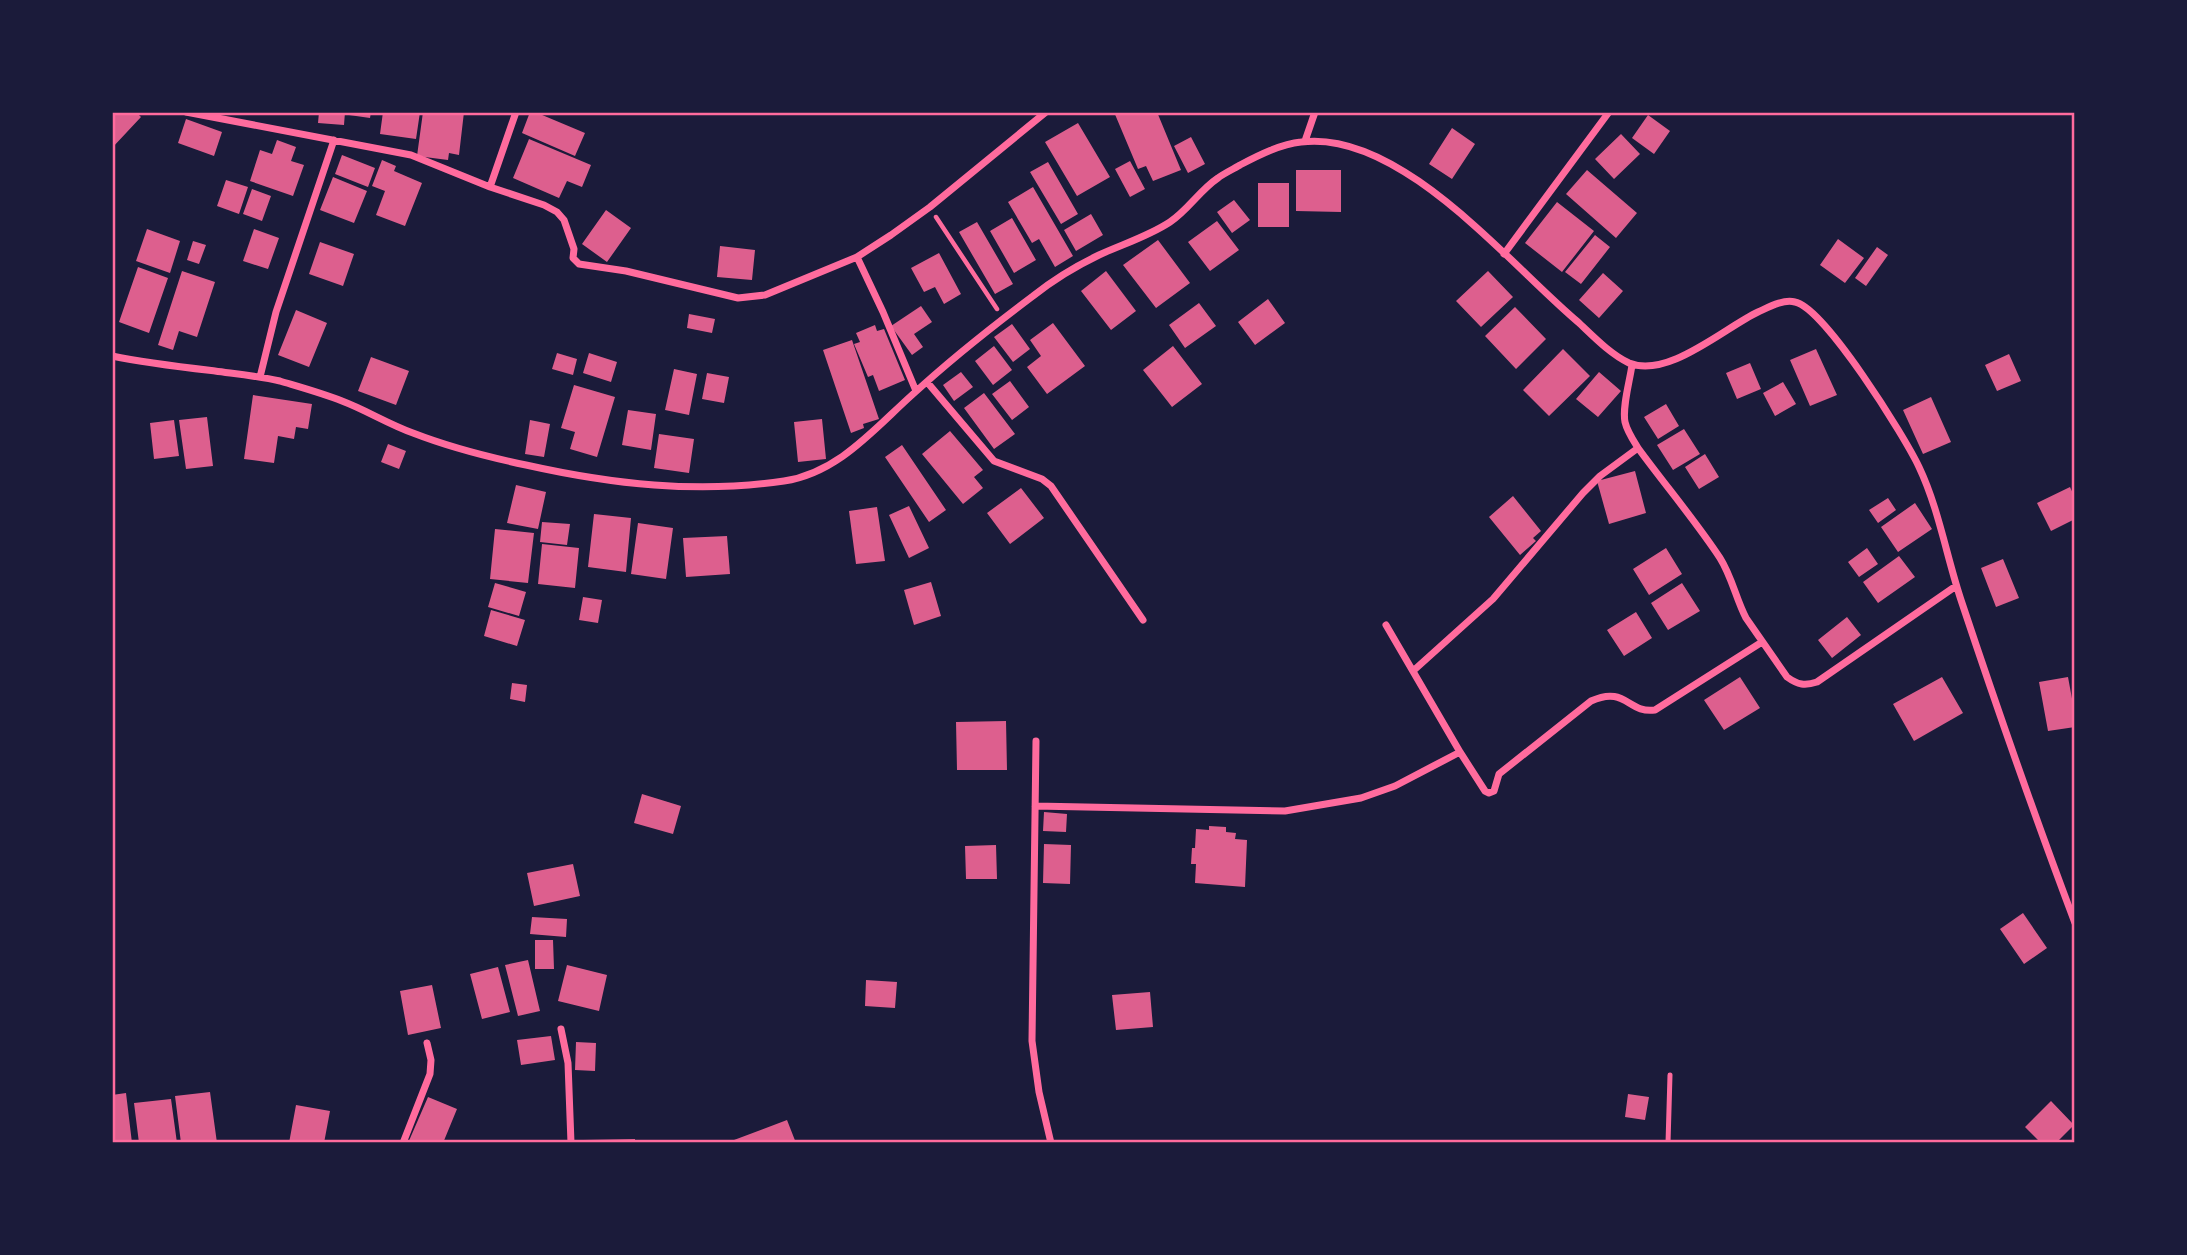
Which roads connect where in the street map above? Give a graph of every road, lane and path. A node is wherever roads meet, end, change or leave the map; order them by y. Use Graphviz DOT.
graph roads {
  1 [pos="186,112"];
  2 [pos="516,112"];
  3 [pos="1046,112"];
  4 [pos="1315,112"];
  5 [pos="1609,112"];
  6 [pos="334,140"];
  7 [pos="1305,141"];
  8 [pos="490,187"];
  9 [pos="930,207"];
  10 [pos="1504,254"];
  11 [pos="857,257"];
  12 [pos="1004,320"];
  13 [pos="112,356"];
  14 [pos="1632,365"];
  15 [pos="260,377"];
  16 [pos="927,382"];
  17 [pos="916,391"];
  18 [pos="1638,448"];
  19 [pos="1956,586"];
  20 [pos="1143,620"];
  21 [pos="1386,625"];
  22 [pos="1762,642"];
  23 [pos="1413,671"];
  24 [pos="1036,741"];
  25 [pos="1460,752"];
  26 [pos="1035,806"];
  27 [pos="2075,923"];
  28 [pos="561,1029"];
  29 [pos="427,1043"];
  30 [pos="1670,1075"];
  31 [pos="403,1143"];
  32 [pos="571,1143"];
  33 [pos="1051,1143"];
  34 [pos="1668,1143"];
  1 -- 6 [label="street"];
  2 -- 8 [label="street"];
  3 -- 9 [label="street"];
  4 -- 7 [label="street"];
  5 -- 10 [label="street"];
  6 -- 8 [label="street"];
  6 -- 15 [label="street"];
  7 -- 10 [label="street"];
  7 -- 12 [label="street"];
  8 -- 11 [label="street"];
  9 -- 11 [label="street"];
  9 -- 12 [label="path"];
  10 -- 14 [label="street"];
  11 -- 17 [label="street"];
  12 -- 16 [label="street"];
  13 -- 15 [label="street"];
  14 -- 18 [label="street"];
  14 -- 19 [label="street"];
  15 -- 17 [label="street"];
  16 -- 17 [label="street"];
  16 -- 20 [label="street"];
  18 -- 22 [label="street"];
  18 -- 23 [label="street"];
  19 -- 22 [label="street"];
  19 -- 27 [label="street"];
  21 -- 23 [label="street"];
  22 -- 25 [label="street"];
  23 -- 25 [label="street"];
  24 -- 26 [label="street"];
  25 -- 26 [label="street"];
  26 -- 33 [label="street"];
  28 -- 32 [label="street"];
  29 -- 31 [label="street"];
  30 -- 34 [label="lane"];
}
